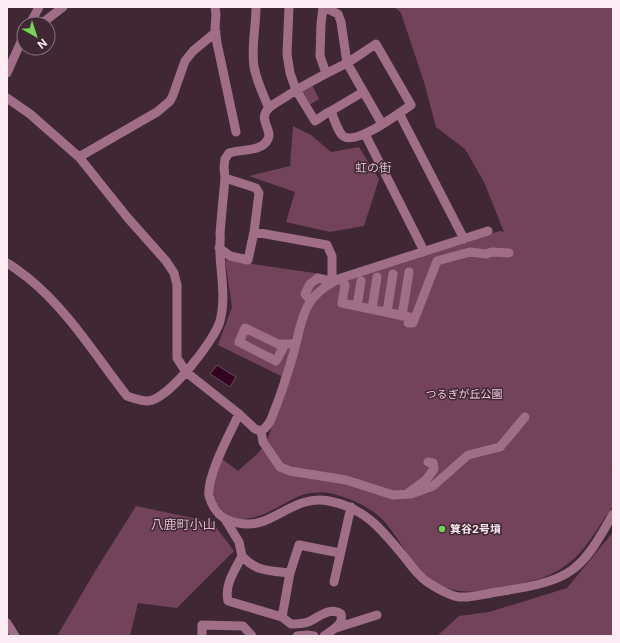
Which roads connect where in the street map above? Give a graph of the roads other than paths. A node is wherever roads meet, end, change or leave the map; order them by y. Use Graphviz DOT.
graph roads {
  1 [pos="39,7"];
  2 [pos="63,7"];
  3 [pos="215,7"];
  4 [pos="256,7"];
  5 [pos="288,7"];
  6 [pos="324,7"];
  7 [pos="34,16"];
  8 [pos="51,16"];
  9 [pos="216,32"];
  10 [pos="16,53"];
  11 [pos="347,63"];
  12 [pos="7,73"];
  13 [pos="326,73"];
  14 [pos="296,90"];
  15 [pos="363,92"];
  16 [pos="7,98"];
  17 [pos="269,108"];
  18 [pos="331,111"];
  19 [pos="399,113"];
  20 [pos="382,124"];
  21 [pos="236,132"];
  22 [pos="365,134"];
  23 [pos="79,158"];
  24 [pos="225,178"];
  25 [pos="488,231"];
  26 [pos="254,232"];
  27 [pos="464,239"];
  28 [pos="219,248"];
  29 [pos="424,251"];
  30 [pos="509,253"];
  31 [pos="7,263"];
  32 [pos="410,272"];
  33 [pos="393,274"];
  34 [pos="377,277"];
  35 [pos="341,278"];
  36 [pos="361,281"];
  37 [pos="332,282"];
  38 [pos="357,306"];
  39 [pos="372,309"];
  40 [pos="387,312"];
  41 [pos="402,316"];
  42 [pos="278,344"];
  43 [pos="296,344"];
  44 [pos="186,372"];
  45 [pos="238,414"];
  46 [pos="525,417"];
  47 [pos="261,431"];
  48 [pos="428,462"];
  49 [pos="406,495"];
  50 [pos="351,507"];
  51 [pos="613,514"];
  52 [pos="225,519"];
  53 [pos="340,553"];
  54 [pos="242,556"];
  55 [pos="290,573"];
  56 [pos="334,582"];
  57 [pos="377,615"];
  58 [pos="282,617"];
  59 [pos="7,622"];
  60 [pos="336,628"];
  61 [pos="15,636"];
  62 [pos="202,636"];
  63 [pos="252,636"];
  64 [pos="298,636"];
  65 [pos="314,636"];
  66 [pos="324,636"];
  1 -- 7 [label="street"];
  2 -- 8 [label="street"];
  3 -- 9 [label="street"];
  4 -- 17 [label="street"];
  5 -- 14 [label="street"];
  6 -- 11 [label="street"];
  6 -- 13 [label="street"];
  9 -- 21 [label="street"];
  9 -- 23 [label="street"];
  10 -- 12 [label="street"];
  11 -- 13 [label="street"];
  11 -- 15 [label="street"];
  11 -- 19 [label="street"];
  13 -- 14 [label="street"];
  14 -- 17 [label="street"];
  14 -- 18 [label="street"];
  15 -- 18 [label="street"];
  15 -- 20 [label="street"];
  16 -- 23 [label="street"];
  17 -- 24 [label="street"];
  18 -- 22 [label="street"];
  19 -- 20 [label="street"];
  19 -- 27 [label="street"];
  20 -- 22 [label="street"];
  22 -- 29 [label="street"];
  23 -- 44 [label="street"];
  24 -- 26 [label="street"];
  24 -- 28 [label="street"];
  25 -- 27 [label="street"];
  26 -- 28 [label="street"];
  26 -- 37 [label="street"];
  27 -- 29 [label="street"];
  28 -- 44 [label="street"];
  29 -- 35 [label="street"];
  30 -- 41 [label="street"];
  31 -- 44 [label="street"];
  32 -- 41 [label="street"];
  33 -- 40 [label="street"];
  34 -- 39 [label="street"];
  35 -- 37 [label="street"];
  35 -- 38 [label="street"];
  36 -- 38 [label="street"];
  37 -- 43 [label="street"];
  38 -- 39 [label="street"];
  39 -- 40 [label="street"];
  40 -- 41 [label="street"];
  42 -- 42 [label="street"];
  42 -- 43 [label="street"];
  43 -- 47 [label="street"];
  44 -- 45 [label="street"];
  45 -- 47 [label="street"];
  45 -- 52 [label="street"];
  46 -- 49 [label="street"];
  47 -- 49 [label="street"];
  48 -- 49 [label="street"];
  50 -- 51 [label="street"];
  50 -- 52 [label="street"];
  50 -- 53 [label="street"];
  52 -- 54 [label="street"];
  53 -- 55 [label="street"];
  53 -- 56 [label="street"];
  54 -- 55 [label="street"];
  54 -- 58 [label="street"];
  55 -- 58 [label="street"];
  57 -- 60 [label="street"];
  58 -- 60 [label="street"];
  59 -- 61 [label="street"];
  60 -- 66 [label="street"];
  62 -- 63 [label="street"];
  64 -- 65 [label="street"];
}
